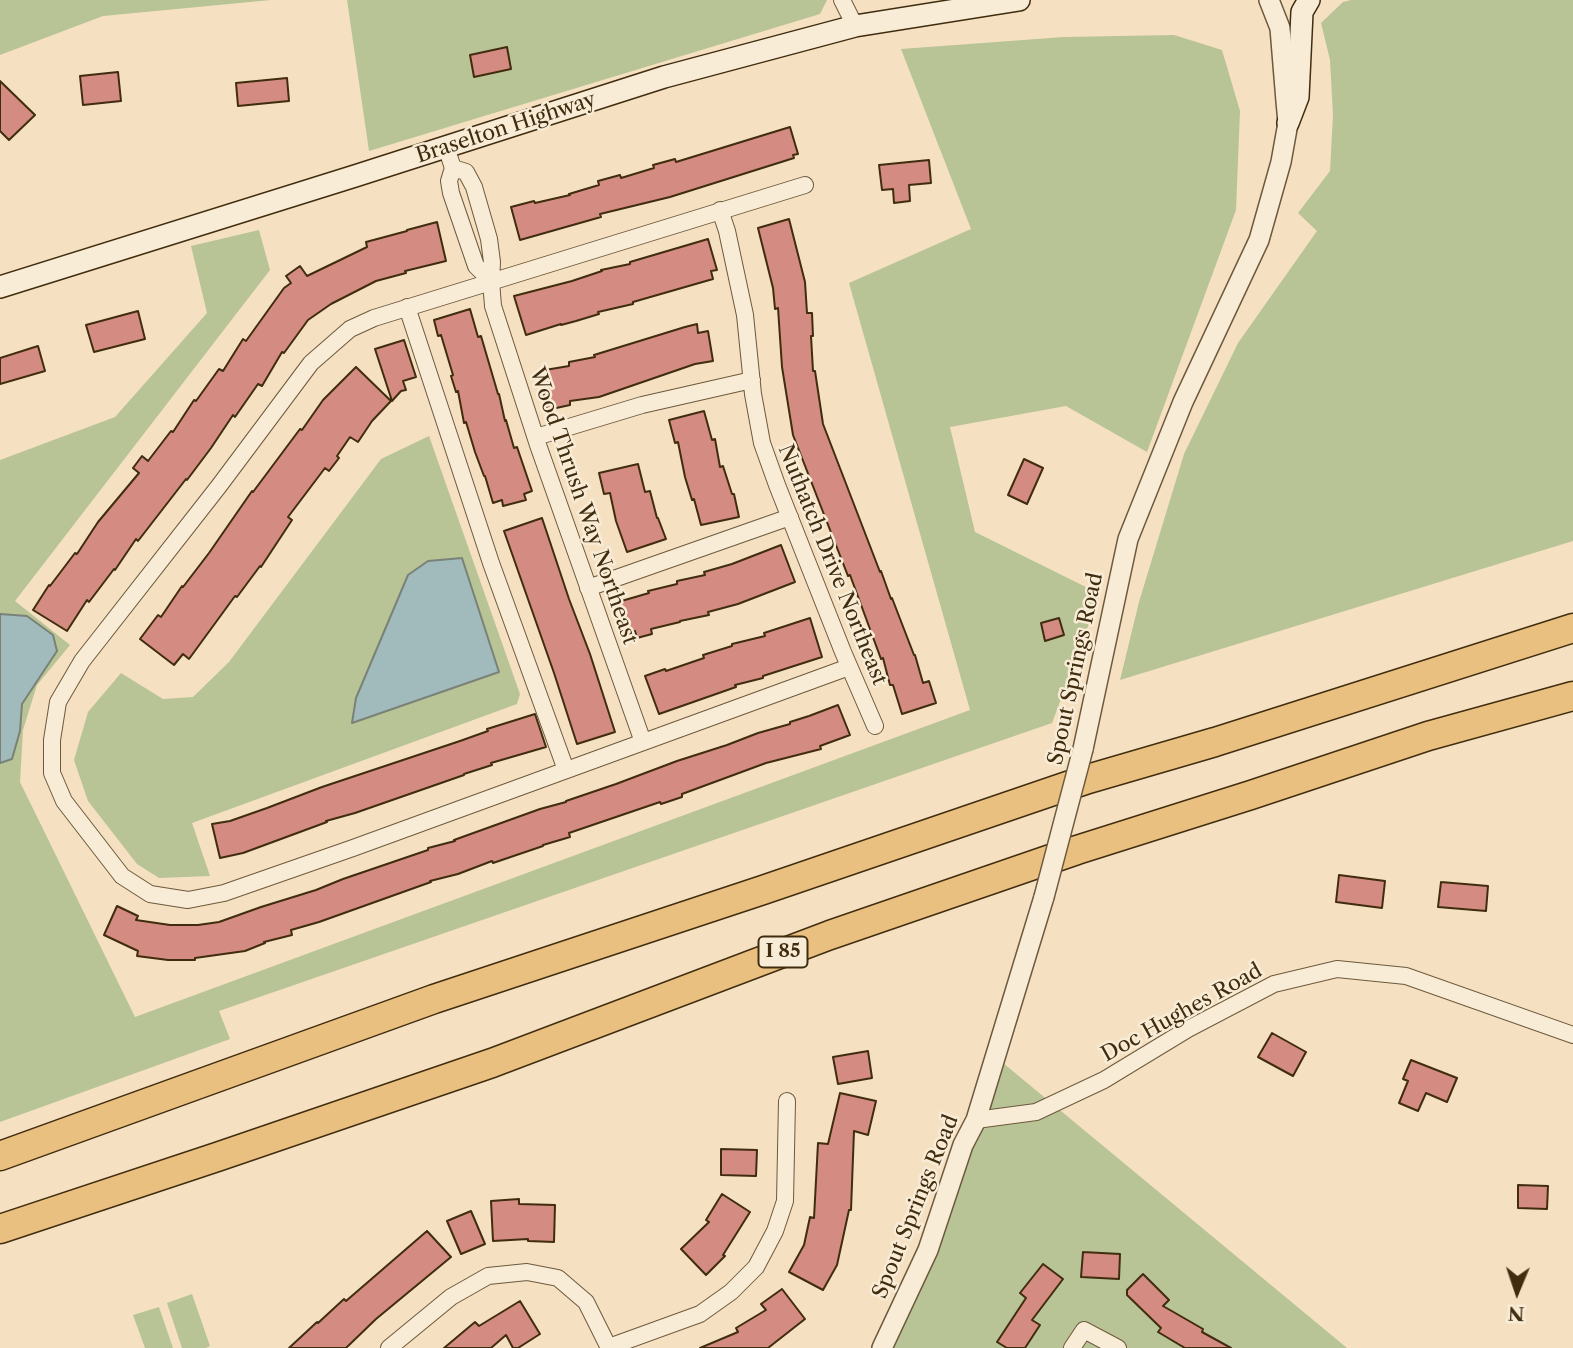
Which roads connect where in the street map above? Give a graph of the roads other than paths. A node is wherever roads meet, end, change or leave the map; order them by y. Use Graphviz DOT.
graph roads {
  1 [pos="842,0"];
  2 [pos="1019,0"];
  3 [pos="1269,0"];
  4 [pos="1309,0"];
  5 [pos="855,26"];
  6 [pos="1288,123"];
  7 [pos="446,147"];
  8 [pos="453,168"];
  9 [pos="805,185"];
  10 [pos="720,211"];
  11 [pos="491,281"];
  12 [pos="0,287"];
  13 [pos="407,307"];
  14 [pos="752,380"];
  15 [pos="536,437"];
  16 [pos="790,517"];
  17 [pos="589,588"];
  18 [pos="1573,628"];
  19 [pos="849,667"];
  20 [pos="1573,696"];
  21 [pos="874,726"];
  22 [pos="643,743"];
  23 [pos="566,770"];
  24 [pos="1573,1035"];
  25 [pos="787,1101"];
  26 [pos="976,1120"];
  27 [pos="0,1156"];
  28 [pos="0,1228"];
  29 [pos="389,1348"];
  30 [pos="609,1348"];
  31 [pos="882,1348"];
  32 [pos="1072,1348"];
  33 [pos="1118,1348"];
  1 -- 5 [label="street"];
  2 -- 5 [label="main road, Braselton Highway"];
  3 -- 6 [label="street, Spout Springs Road"];
  4 -- 6 [label="main road"];
  5 -- 7 [label="main road, Braselton Highway"];
  6 -- 26 [label="street, Spout Springs Road, bridge"];
  7 -- 8 [label="street"];
  7 -- 12 [label="main road, Braselton Highway"];
  8 -- 11 [label="street"];
  8 -- 11 [label="street, Wood Thrush Way Northeast"];
  9 -- 10 [label="street"];
  10 -- 11 [label="street"];
  10 -- 14 [label="street, Nuthatch Drive Northeast"];
  11 -- 13 [label="street"];
  11 -- 15 [label="street, Wood Thrush Way Northeast"];
  13 -- 23 [label="street"];
  13 -- 23 [label="street"];
  14 -- 15 [label="street"];
  14 -- 16 [label="street, Nuthatch Drive Northeast"];
  15 -- 17 [label="street, Wood Thrush Way Northeast"];
  16 -- 17 [label="street"];
  16 -- 19 [label="street, Nuthatch Drive Northeast"];
  17 -- 22 [label="street, Wood Thrush Way Northeast"];
  18 -- 27 [label="highway"];
  19 -- 21 [label="street, Nuthatch Drive Northeast"];
  19 -- 22 [label="street"];
  20 -- 28 [label="highway, I 85"];
  22 -- 23 [label="street"];
  24 -- 26 [label="street, Doc Hughes Road"];
  25 -- 30 [label="street"];
  26 -- 31 [label="street, Spout Springs Road"];
  29 -- 30 [label="street"];
  32 -- 33 [label="street"];
}
